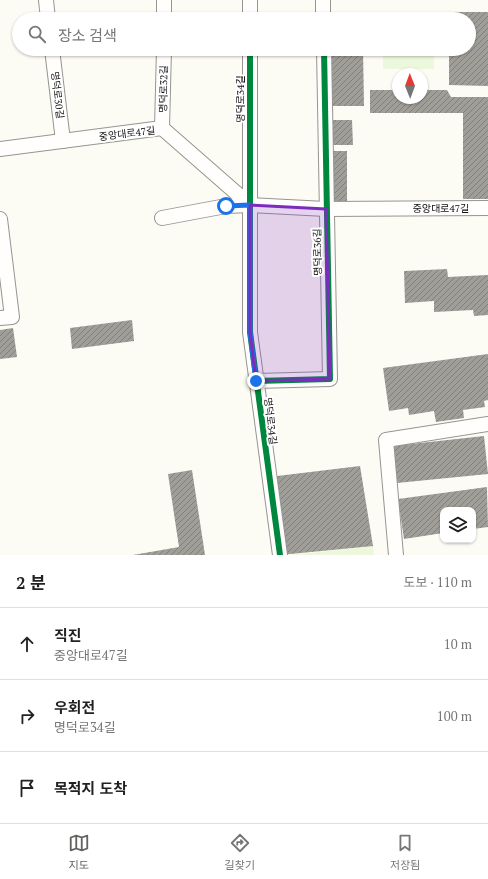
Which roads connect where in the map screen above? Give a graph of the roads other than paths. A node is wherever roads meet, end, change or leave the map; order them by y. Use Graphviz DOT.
graph roads {
  1 [pos="46,0"];
  2 [pos="164,0"];
  3 [pos="250,0"];
  4 [pos="323,0"];
  5 [pos="47,12"];
  6 [pos="164,12"];
  7 [pos="250,12"];
  8 [pos="323,12"];
  9 [pos="53,56"];
  10 [pos="164,56"];
  11 [pos="250,56"];
  12 [pos="324,56"];
  13 [pos="162,128"];
  14 [pos="63,141"];
  15 [pos="0,149"];
  16 [pos="250,205"];
  17 [pos="326,208"];
  18 [pos="488,208"];
  19 [pos="162,218"];
  20 [pos="0,219"];
  21 [pos="0,318"];
  22 [pos="256,381"];
  23 [pos="488,424"];
  24 [pos="280,555"];
  25 [pos="396,555"];
  1 -- 5 [label="street"];
  2 -- 6 [label="street"];
  3 -- 7 [label="street"];
  4 -- 8 [label="street"];
  9 -- 14 [label="street, 명덕로30길"];
  10 -- 13 [label="street, 명덕로32길"];
  11 -- 16 [label="street, 명덕로34길"];
  12 -- 17 [label="street, 명덕로36길"];
  13 -- 14 [label="street, 중앙대로47길"];
  13 -- 16 [label="street, 중앙대로47길"];
  14 -- 15 [label="street, 중앙대로47길"];
  16 -- 17 [label="street, 중앙대로47길"];
  16 -- 19 [label="street, 중앙대로47길"];
  16 -- 22 [label="street, 명덕로34길"];
  17 -- 18 [label="street, 중앙대로47길"];
  17 -- 22 [label="street, 명덕로36길"];
  20 -- 21 [label="street"];
  22 -- 24 [label="street, 명덕로34길"];
  23 -- 25 [label="street"];
}
